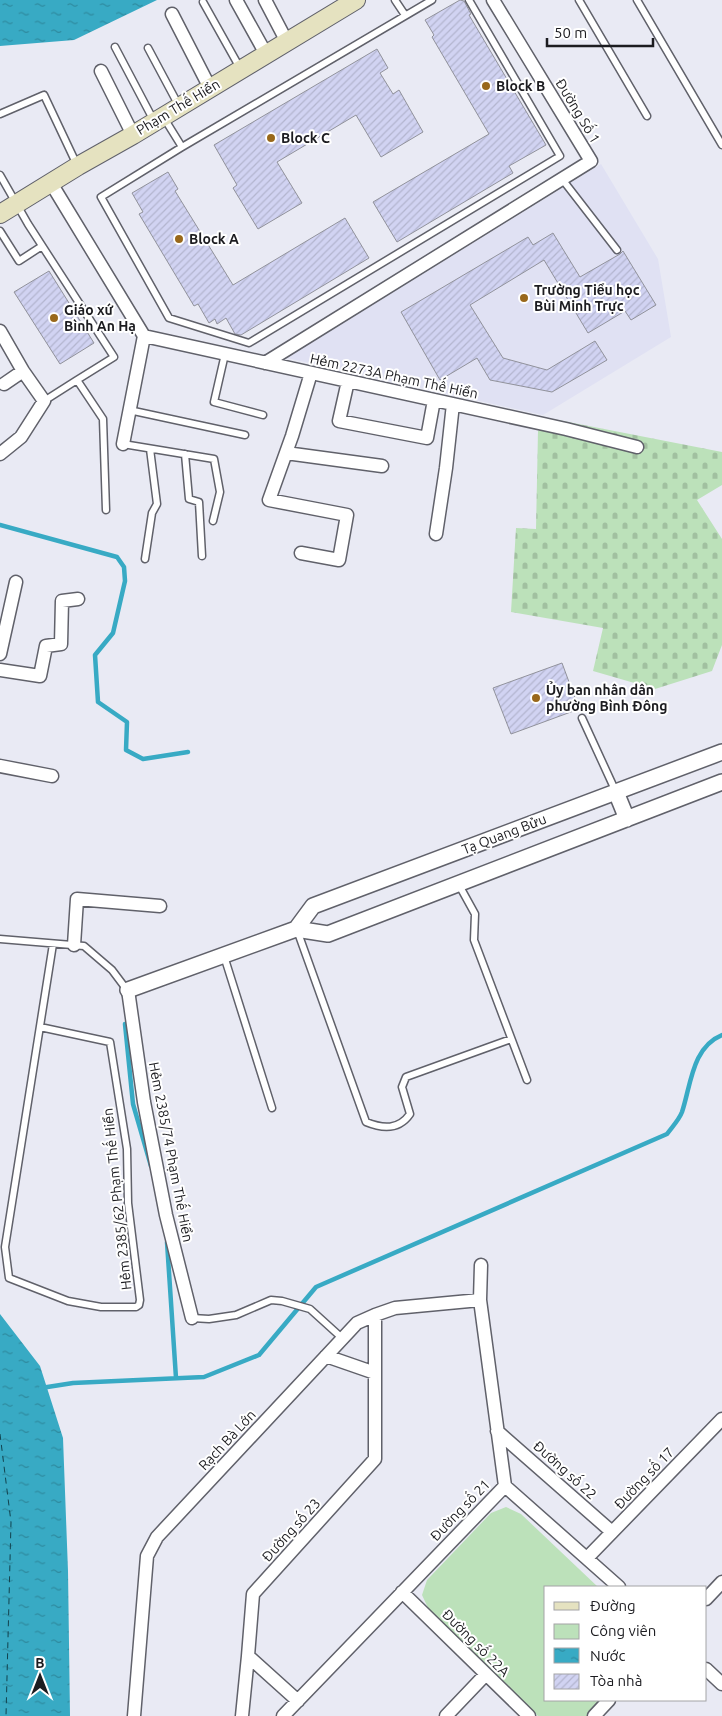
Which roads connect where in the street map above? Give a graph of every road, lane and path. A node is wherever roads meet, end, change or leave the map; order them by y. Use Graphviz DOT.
graph roads {
  1 [pos="236,0"];
  2 [pos="265,0"];
  3 [pos="356,0"];
  4 [pos="395,0"];
  5 [pos="432,0"];
  6 [pos="469,0"];
  7 [pos="493,0"];
  8 [pos="579,0"];
  9 [pos="636,0"];
  10 [pos="203,2"];
  11 [pos="172,14"];
  12 [pos="405,16"];
  13 [pos="287,42"];
  14 [pos="115,46"];
  15 [pos="148,48"];
  16 [pos="266,54"];
  17 [pos="241,69"];
  18 [pos="101,71"];
  19 [pos="210,88"];
  20 [pos="180,107"];
  21 [pos="0,114"];
  22 [pos="647,116"];
  23 [pos="159,119"];
  24 [pos="132,135"];
  25 [pos="722,145"];
  26 [pos="182,147"];
  27 [pos="78,166"];
  28 [pos="0,174"];
  29 [pos="562,179"];
  30 [pos="51,183"];
  31 [pos="16,204"];
  32 [pos="0,214"];
  33 [pos="0,232"];
  34 [pos="42,246"];
  35 [pos="617,250"];
  36 [pos="0,331"];
  37 [pos="144,336"];
  38 [pos="224,354"];
  39 [pos="264,363"];
  40 [pos="23,371"];
  41 [pos="310,373"];
  42 [pos="77,380"];
  43 [pos="348,381"];
  44 [pos="4,384"];
  45 [pos="434,400"];
  46 [pos="44,401"];
  47 [pos="453,404"];
  48 [pos="129,410"];
  49 [pos="263,415"];
  50 [pos="245,435"];
  51 [pos="122,444"];
  52 [pos="637,446"];
  53 [pos="150,449"];
  54 [pos="286,453"];
  55 [pos="0,454"];
  56 [pos="185,454"];
  57 [pos="382,466"];
  58 [pos="106,510"];
  59 [pos="213,521"];
  60 [pos="436,534"];
  61 [pos="301,554"];
  62 [pos="202,556"];
  63 [pos="145,559"];
  64 [pos="16,582"];
  65 [pos="78,599"];
  66 [pos="0,654"];
  67 [pos="0,670"];
  68 [pos="582,718"];
  69 [pos="722,752"];
  70 [pos="0,766"];
  71 [pos="52,776"];
  72 [pos="722,782"];
  73 [pos="616,792"];
  74 [pos="627,819"];
  75 [pos="458,884"];
  76 [pos="160,906"];
  77 [pos="296,929"];
  78 [pos="0,939"];
  79 [pos="53,944"];
  80 [pos="74,945"];
  81 [pos="223,955"];
  82 [pos="128,990"];
  83 [pos="40,1027"];
  84 [pos="511,1039"];
  85 [pos="527,1080"];
  86 [pos="272,1108"];
  87 [pos="481,1265"];
  88 [pos="480,1300"];
  89 [pos="375,1314"];
  90 [pos="192,1318"];
  91 [pos="342,1338"];
  92 [pos="326,1356"];
  93 [pos="375,1372"];
  94 [pos="722,1419"];
  95 [pos="497,1431"];
  96 [pos="505,1486"];
  97 [pos="612,1532"];
  98 [pos="587,1558"];
  99 [pos="722,1582"];
  100 [pos="618,1586"];
  101 [pos="402,1592"];
  102 [pos="707,1598"];
  103 [pos="248,1656"];
  104 [pos="707,1670"];
  105 [pos="486,1674"];
  106 [pos="722,1684"];
  107 [pos="298,1701"];
  108 [pos="608,1701"];
  109 [pos="134,1716"];
  110 [pos="242,1716"];
  111 [pos="283,1716"];
  112 [pos="446,1716"];
  113 [pos="528,1716"];
  114 [pos="594,1716"];
  1 -- 16 [label="street"];
  2 -- 13 [label="street"];
  3 -- 13 [label="main road, Phạm Thế Hiển"];
  4 -- 12 [label="lane"];
  5 -- 12 [label="lane"];
  6 -- 26 [label="lane"];
  7 -- 29 [label="street, Đường Số 1"];
  8 -- 22 [label="lane"];
  9 -- 25 [label="lane"];
  10 -- 17 [label="lane"];
  11 -- 19 [label="street"];
  12 -- 26 [label="lane"];
  13 -- 16 [label="main road, Phạm Thế Hiển"];
  14 -- 23 [label="lane"];
  15 -- 20 [label="lane"];
  16 -- 17 [label="main road, Phạm Thế Hiển"];
  17 -- 19 [label="main road, Phạm Thế Hiển"];
  18 -- 24 [label="street"];
  19 -- 20 [label="main road, Phạm Thế Hiển"];
  20 -- 23 [label="main road, Phạm Thế Hiển"];
  21 -- 27 [label="lane"];
  23 -- 24 [label="main road, Phạm Thế Hiển"];
  23 -- 26 [label="lane"];
  24 -- 27 [label="main road, Phạm Thế Hiển"];
  27 -- 30 [label="main road, Phạm Thế Hiển"];
  28 -- 31 [label="lane"];
  29 -- 35 [label="lane"];
  29 -- 39 [label="street"];
  30 -- 31 [label="main road, Phạm Thế Hiển"];
  30 -- 37 [label="street"];
  31 -- 32 [label="main road, Phạm Thế Hiển"];
  31 -- 34 [label="lane"];
  33 -- 34 [label="lane"];
  34 -- 42 [label="lane"];
  36 -- 40 [label="street"];
  37 -- 38 [label="street, Hẻm 2273A Phạm Thế Hiển"];
  37 -- 48 [label="street"];
  38 -- 39 [label="street, Hẻm 2273A Phạm Thế Hiển"];
  38 -- 49 [label="lane"];
  39 -- 41 [label="street, Hẻm 2273A Phạm Thế Hiển"];
  40 -- 44 [label="street"];
  40 -- 46 [label="street"];
  41 -- 43 [label="street, Hẻm 2273A Phạm Thế Hiển"];
  41 -- 54 [label="street"];
  42 -- 46 [label="lane"];
  42 -- 58 [label="lane"];
  43 -- 45 [label="street, Hẻm 2273A Phạm Thế Hiển"];
  43 -- 45 [label="street"];
  45 -- 47 [label="street, Hẻm 2273A Phạm Thế Hiển"];
  46 -- 55 [label="street"];
  47 -- 52 [label="street, Hẻm 2273A Phạm Thế Hiển"];
  47 -- 60 [label="street"];
  48 -- 50 [label="lane"];
  48 -- 51 [label="street"];
  51 -- 53 [label="lane"];
  53 -- 56 [label="lane"];
  53 -- 63 [label="lane"];
  54 -- 57 [label="street"];
  54 -- 61 [label="street"];
  56 -- 59 [label="lane"];
  56 -- 62 [label="lane"];
  64 -- 66 [label="street"];
  65 -- 67 [label="street"];
  68 -- 73 [label="lane"];
  69 -- 73 [label="street, Tạ Quang Bửu"];
  70 -- 71 [label="street"];
  72 -- 74 [label="street"];
  73 -- 74 [label="street"];
  73 -- 77 [label="street, Tạ Quang Bửu"];
  74 -- 75 [label="street"];
  75 -- 77 [label="street"];
  75 -- 84 [label="lane"];
  76 -- 80 [label="street"];
  77 -- 81 [label="street"];
  77 -- 84 [label="lane"];
  78 -- 79 [label="lane"];
  79 -- 80 [label="lane"];
  79 -- 83 [label="lane, Hẻm 2385/62 Phạm Thế Hiển"];
  80 -- 82 [label="lane"];
  81 -- 82 [label="street"];
  81 -- 86 [label="lane"];
  82 -- 90 [label="street, Hẻm 2385/74 Phạm Thế Hiển"];
  83 -- 83 [label="lane, Hẻm 2385/62 Phạm Thế Hiển"];
  84 -- 85 [label="lane"];
  87 -- 88 [label="street, Đường số 21"];
  88 -- 89 [label="street, Rạch Bà Lớn"];
  88 -- 95 [label="street, Đường số 21"];
  89 -- 91 [label="street, Rạch Bà Lớn"];
  89 -- 93 [label="street, Đường số 23"];
  90 -- 91 [label="lane"];
  91 -- 92 [label="street, Rạch Bà Lớn"];
  92 -- 93 [label="street"];
  92 -- 109 [label="street, Rạch Bà Lớn"];
  93 -- 103 [label="street, Đường số 23"];
  94 -- 97 [label="street, Đường số 17"];
  95 -- 96 [label="street, Đường số 21"];
  95 -- 97 [label="street, Đường số 22"];
  96 -- 98 [label="street"];
  96 -- 101 [label="street, Đường số 21"];
  97 -- 98 [label="street, Đường số 17"];
  98 -- 100 [label="street"];
  99 -- 102 [label="street"];
  101 -- 105 [label="street, Đường số 22A"];
  101 -- 107 [label="street, Đường số 21"];
  103 -- 107 [label="street"];
  103 -- 110 [label="street, Đường số 23"];
  104 -- 106 [label="street"];
  105 -- 112 [label="street"];
  105 -- 113 [label="street, Đường số 22A"];
  107 -- 111 [label="street, Đường số 21"];
  108 -- 114 [label="street"];
}
